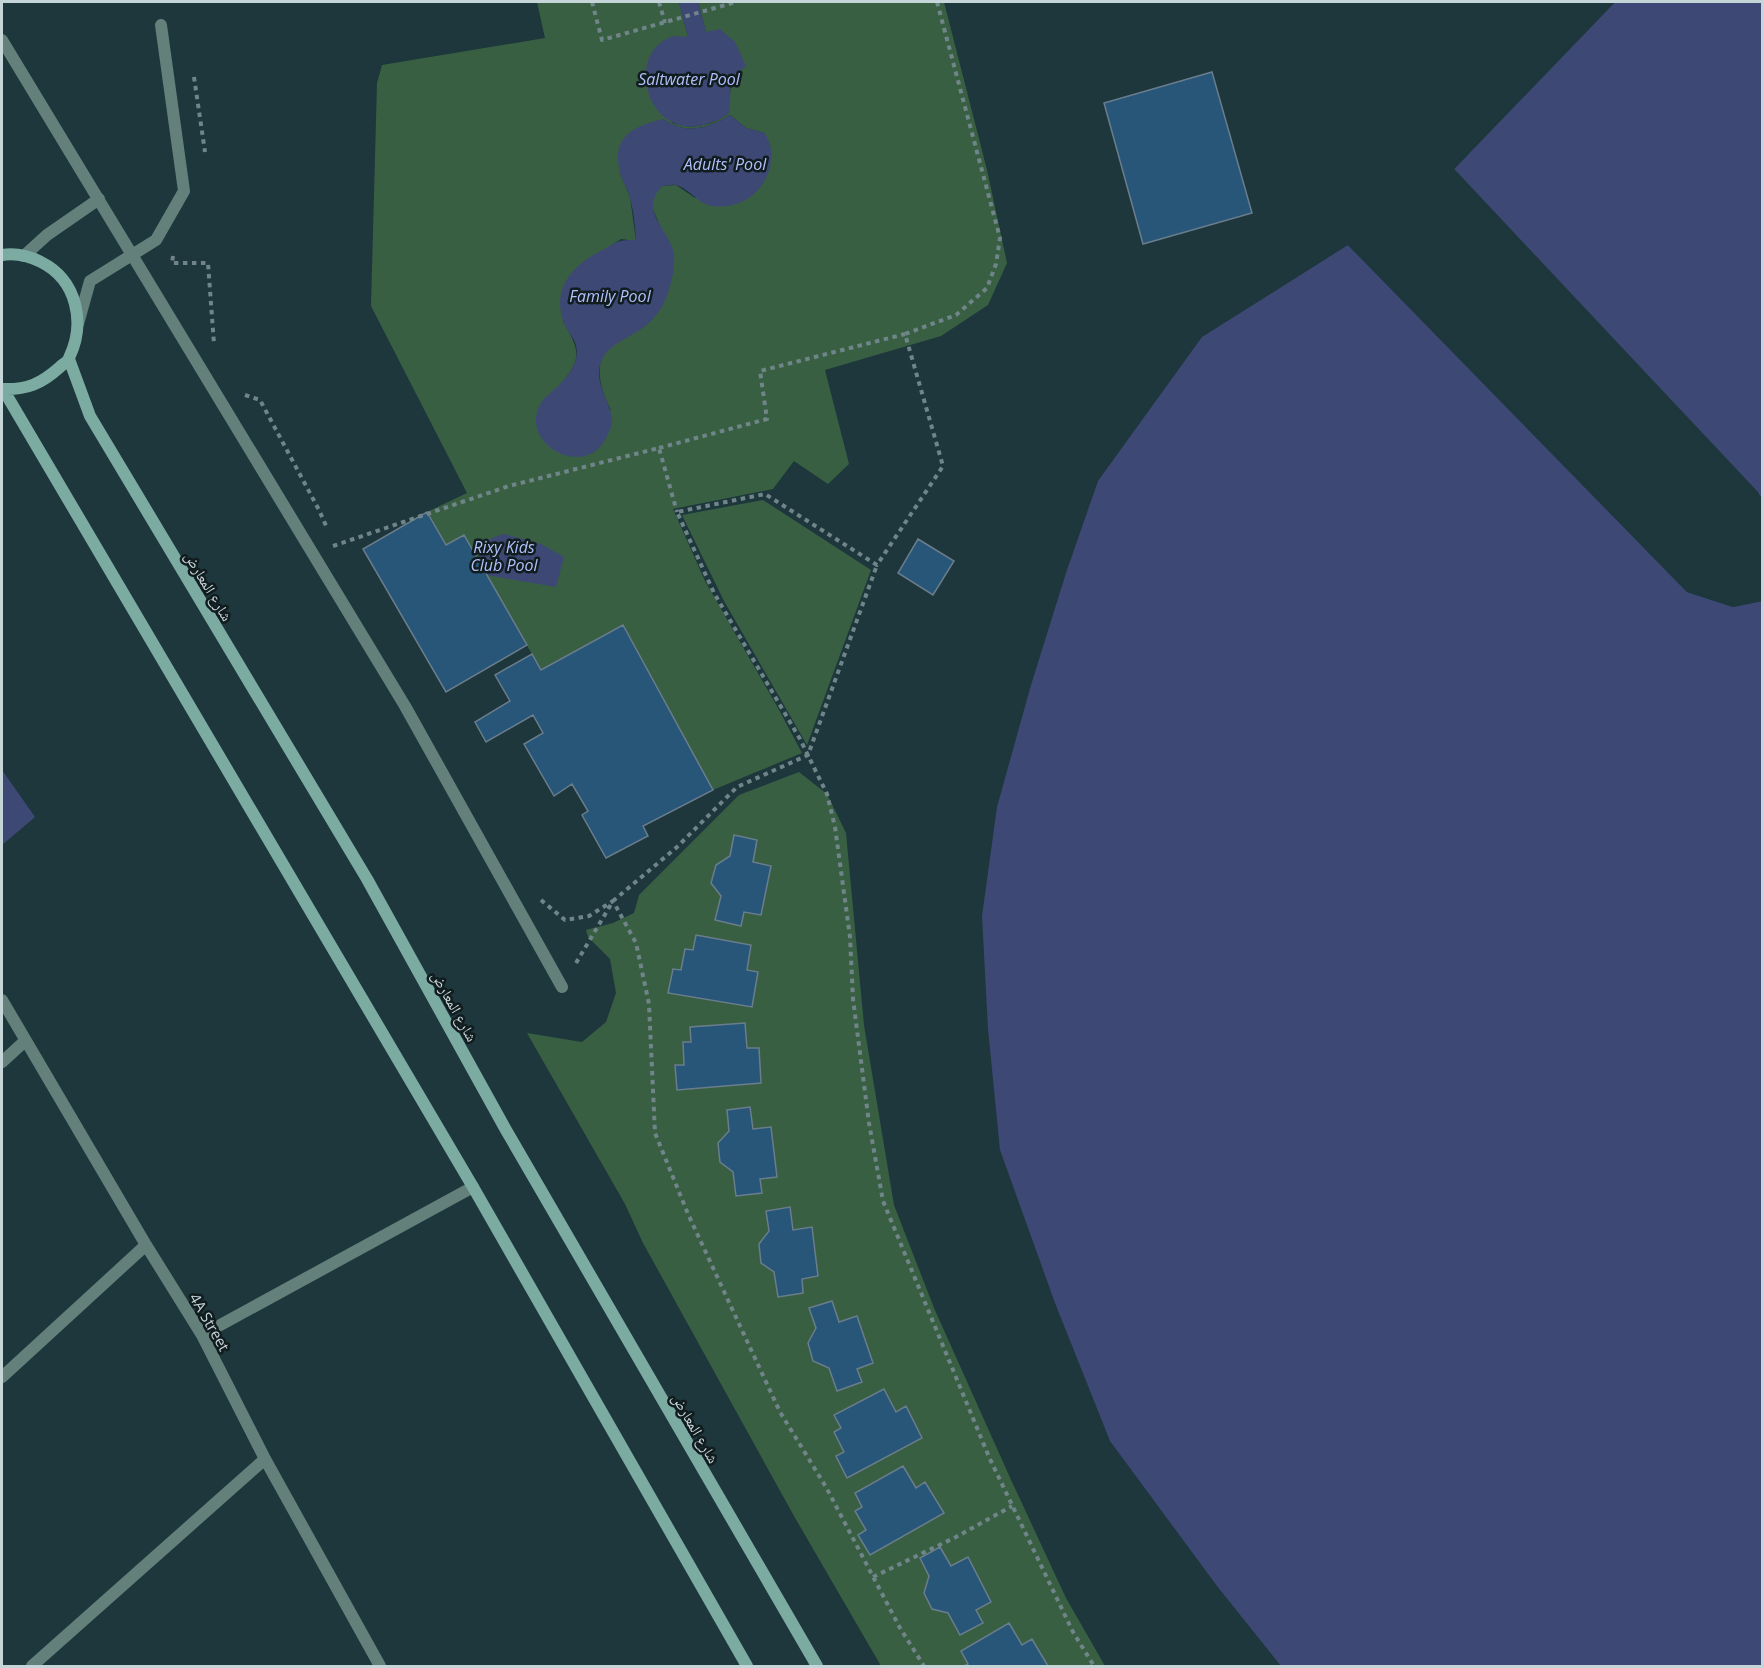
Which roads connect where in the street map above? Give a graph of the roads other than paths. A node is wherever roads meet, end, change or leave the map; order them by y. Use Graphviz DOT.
graph roads {
  1 [pos="161,25"];
  2 [pos="2,40"];
  3 [pos="99,199"];
  4 [pos="2,256"];
  5 [pos="24,256"];
  6 [pos="132,256"];
  7 [pos="78,324"];
  8 [pos="69,359"];
  9 [pos="2,389"];
  10 [pos="562,987"];
  11 [pos="2,1000"];
  12 [pos="25,1041"];
  13 [pos="2,1062"];
  14 [pos="473,1187"];
  15 [pos="146,1245"];
  16 [pos="202,1335"];
  17 [pos="2,1377"];
  18 [pos="265,1459"];
  19 [pos="32,1666"];
  20 [pos="380,1666"];
  21 [pos="747,1666"];
  22 [pos="817,1666"];
  1 -- 6 [label="street"];
  2 -- 3 [label="street"];
  3 -- 5 [label="street"];
  3 -- 6 [label="street"];
  4 -- 5 [label="street"];
  5 -- 7 [label="street"];
  6 -- 7 [label="street"];
  6 -- 10 [label="street"];
  7 -- 8 [label="street"];
  8 -- 9 [label="street"];
  8 -- 22 [label="street, شارع المعارض"];
  9 -- 14 [label="street"];
  11 -- 12 [label="street, 4A Street"];
  12 -- 13 [label="street"];
  12 -- 15 [label="street, 4A Street"];
  14 -- 16 [label="street"];
  14 -- 21 [label="street"];
  15 -- 16 [label="street, 4A Street"];
  15 -- 17 [label="street"];
  16 -- 18 [label="street, 4A Street"];
  18 -- 19 [label="street"];
  18 -- 20 [label="street, 4A Street"];
}
